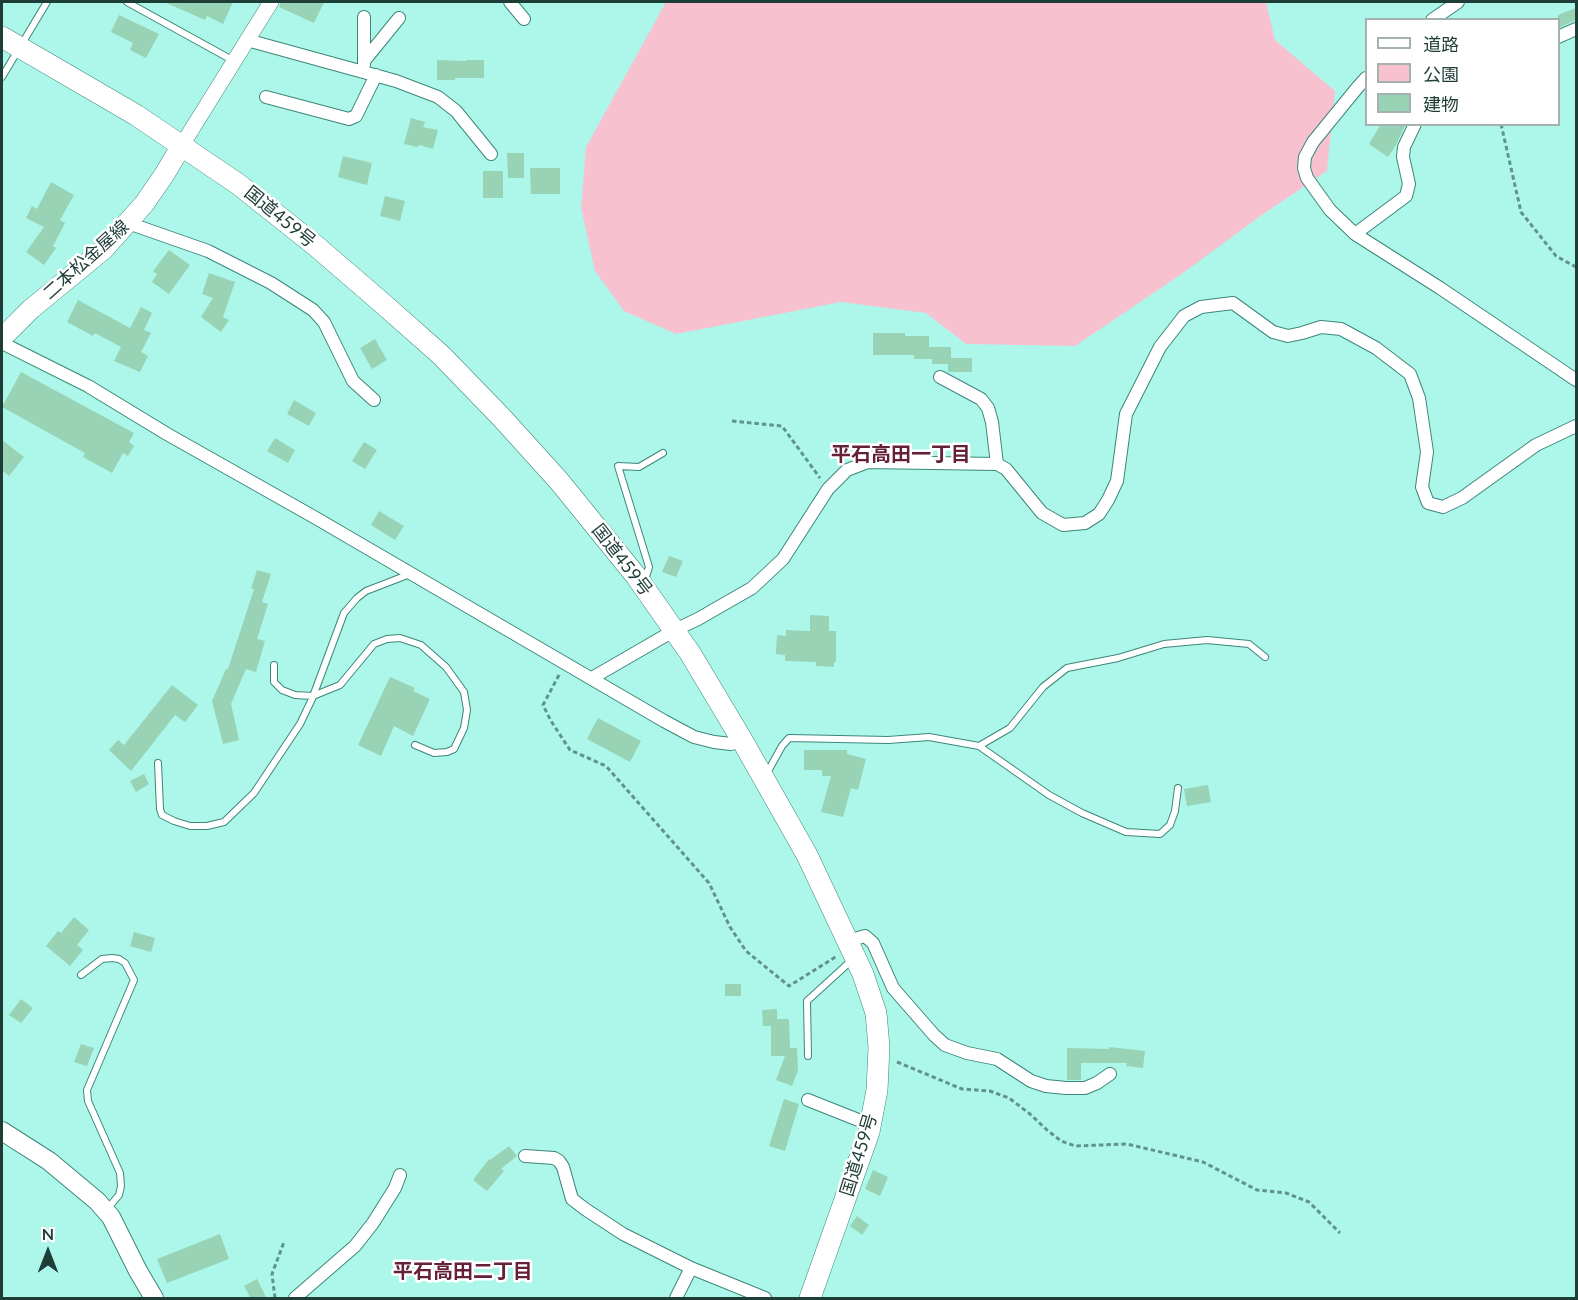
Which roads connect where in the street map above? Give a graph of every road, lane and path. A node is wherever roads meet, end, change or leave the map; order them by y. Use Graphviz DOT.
graph roads {
  1 [pos="47,2"];
  2 [pos="127,2"];
  3 [pos="268,2"];
  4 [pos="510,2"];
  5 [pos="1458,2"];
  6 [pos="363,17"];
  7 [pos="399,18"];
  8 [pos="1435,18"];
  9 [pos="524,19"];
  10 [pos="1576,29"];
  11 [pos="1560,37"];
  12 [pos="247,40"];
  13 [pos="10,43"];
  14 [pos="234,61"];
  15 [pos="368,70"];
  16 [pos="2,77"];
  17 [pos="1365,79"];
  18 [pos="266,97"];
  19 [pos="1414,126"];
  20 [pos="1501,126"];
  21 [pos="182,145"];
  22 [pos="491,154"];
  23 [pos="128,223"];
  24 [pos="1355,234"];
  25 [pos="1576,267"];
  26 [pos="2,340"];
  27 [pos="940,377"];
  28 [pos="1576,380"];
  29 [pos="374,400"];
  30 [pos="732,421"];
  31 [pos="1576,426"];
  32 [pos="663,453"];
  33 [pos="997,464"];
  34 [pos="828,489"];
  35 [pos="410,574"];
  36 [pos="643,586"];
  37 [pos="675,630"];
  38 [pos="1265,657"];
  39 [pos="565,663"];
  40 [pos="274,665"];
  41 [pos="592,678"];
  42 [pos="313,696"];
  43 [pos="742,740"];
  44 [pos="416,745"];
  45 [pos="979,746"];
  46 [pos="158,763"];
  47 [pos="764,779"];
  48 [pos="1178,788"];
  49 [pos="851,948"];
  50 [pos="81,975"];
  51 [pos="879,1054"];
  52 [pos="808,1056"];
  53 [pos="1110,1074"];
  54 [pos="808,1100"];
  55 [pos="871,1125"];
  56 [pos="2,1131"];
  57 [pos="525,1156"];
  58 [pos="400,1176"];
  59 [pos="106,1211"];
  60 [pos="1341,1233"];
  61 [pos="284,1242"];
  62 [pos="691,1268"];
  63 [pos="154,1299"];
  64 [pos="275,1299"];
  65 [pos="295,1299"];
  66 [pos="676,1299"];
  67 [pos="765,1299"];
  68 [pos="810,1299"];
  1 -- 13 [label="lane"];
  2 -- 14 [label="lane"];
  3 -- 12 [label="street"];
  4 -- 9 [label="street"];
  5 -- 8 [label="street"];
  6 -- 15 [label="street"];
  7 -- 15 [label="street"];
  10 -- 11 [label="street"];
  12 -- 14 [label="street"];
  12 -- 15 [label="street"];
  13 -- 16 [label="lane"];
  13 -- 21 [label="highway, 国道459号"];
  14 -- 21 [label="street"];
  15 -- 18 [label="street"];
  15 -- 22 [label="street"];
  17 -- 24 [label="street"];
  19 -- 24 [label="street"];
  20 -- 25 [label="path"];
  21 -- 23 [label="main road, 二本松金屋線"];
  21 -- 36 [label="highway, 国道459号"];
  23 -- 26 [label="main road, 二本松金屋線"];
  23 -- 29 [label="street"];
  24 -- 28 [label="street"];
  26 -- 35 [label="street"];
  27 -- 33 [label="street"];
  30 -- 34 [label="path"];
  31 -- 33 [label="street"];
  32 -- 36 [label="lane"];
  33 -- 34 [label="street"];
  34 -- 37 [label="street"];
  35 -- 39 [label="street"];
  35 -- 42 [label="lane"];
  36 -- 37 [label="highway, 国道459号"];
  37 -- 41 [label="street"];
  37 -- 43 [label="highway, 国道459号"];
  38 -- 45 [label="lane"];
  39 -- 41 [label="street"];
  39 -- 49 [label="path"];
  40 -- 42 [label="lane"];
  41 -- 43 [label="street"];
  42 -- 44 [label="lane"];
  42 -- 46 [label="lane"];
  43 -- 47 [label="highway, 国道459号"];
  45 -- 47 [label="lane"];
  45 -- 48 [label="lane"];
  47 -- 49 [label="highway, 国道459号"];
  49 -- 51 [label="highway, 国道459号"];
  49 -- 52 [label="lane"];
  49 -- 53 [label="street"];
  50 -- 59 [label="lane"];
  51 -- 55 [label="highway, 国道459号"];
  51 -- 60 [label="path"];
  54 -- 55 [label="street"];
  55 -- 68 [label="highway, 国道459号"];
  56 -- 59 [label="main road"];
  57 -- 62 [label="street"];
  58 -- 65 [label="street"];
  59 -- 63 [label="main road"];
  61 -- 64 [label="path"];
  62 -- 66 [label="street"];
  62 -- 67 [label="street"];
}
